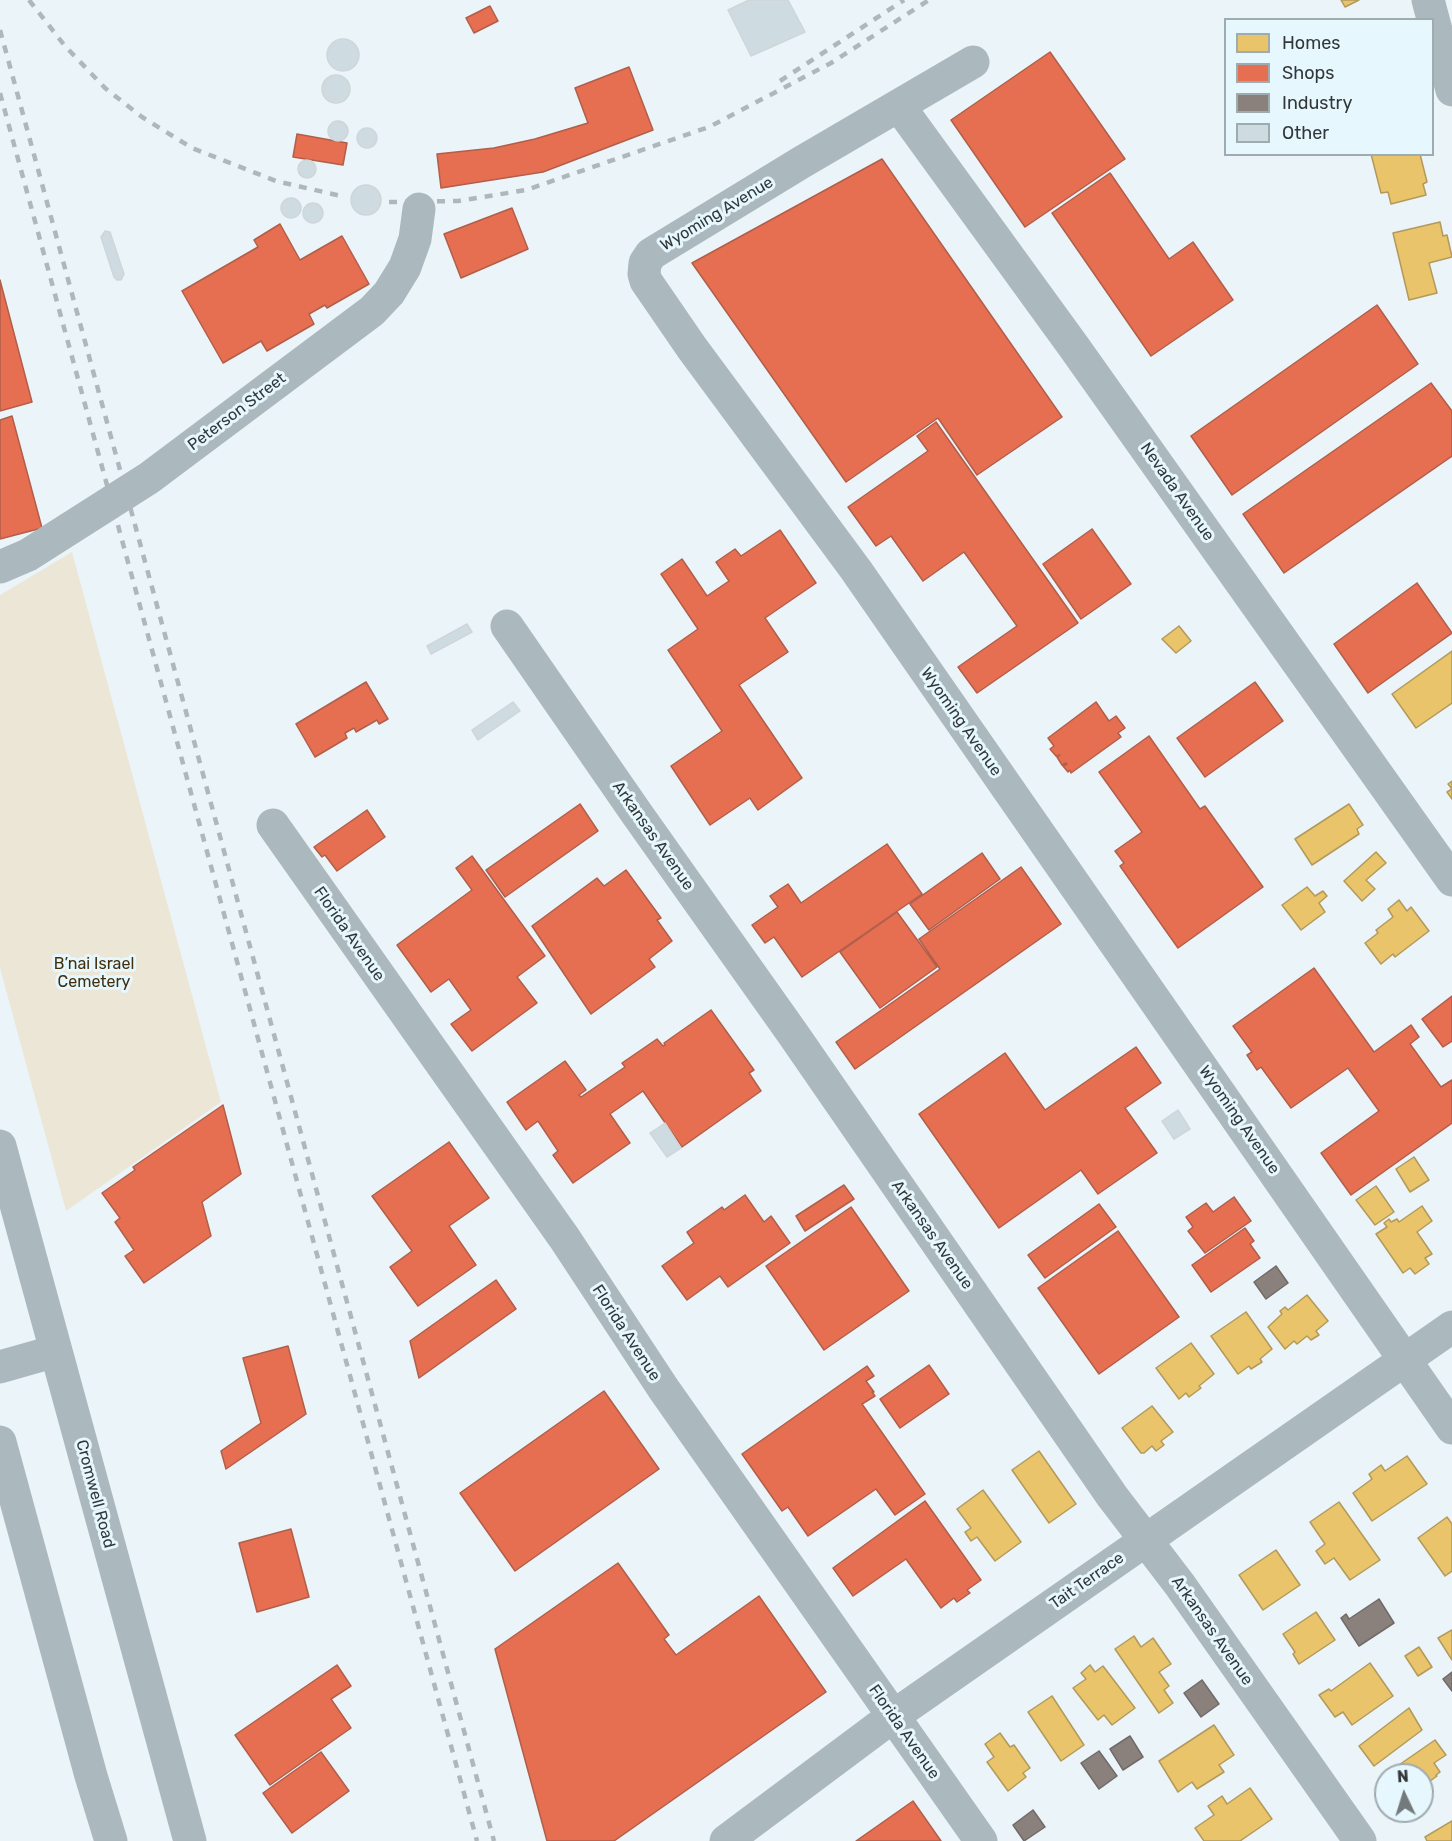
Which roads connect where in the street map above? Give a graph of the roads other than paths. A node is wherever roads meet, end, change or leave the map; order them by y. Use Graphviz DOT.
graph roads {
  1 [pos="1428,0"];
  2 [pos="1433,18"];
  3 [pos="1434,22"];
  4 [pos="973,62"];
  5 [pos="1452,90"];
  6 [pos="899,105"];
  7 [pos="419,209"];
  8 [pos="0,567"];
  9 [pos="507,626"];
  10 [pos="273,825"];
  11 [pos="1452,880"];
  12 [pos="0,1146"];
  13 [pos="1452,1327"];
  14 [pos="56,1351"];
  15 [pos="1404,1361"];
  16 [pos="0,1367"];
  17 [pos="1452,1428"];
  18 [pos="0,1442"];
  19 [pos="1146,1540"];
  20 [pos="892,1717"];
  21 [pos="111,1841"];
  22 [pos="190,1841"];
  23 [pos="726,1841"];
  24 [pos="981,1841"];
  25 [pos="1360,1841"];
  1 -- 2 [label="street"];
  3 -- 5 [label="street"];
  4 -- 6 [label="street, Wyoming Avenue"];
  6 -- 11 [label="street, Nevada Avenue"];
  6 -- 15 [label="street, Wyoming Avenue"];
  7 -- 8 [label="street, Peterson Street"];
  9 -- 19 [label="street, Arkansas Avenue"];
  10 -- 20 [label="street, Florida Avenue"];
  12 -- 14 [label="street, Cromwell Road"];
  13 -- 15 [label="street, Tait Terrace"];
  14 -- 16 [label="street"];
  14 -- 22 [label="street, Cromwell Road"];
  15 -- 17 [label="street, Wyoming Avenue"];
  15 -- 19 [label="street, Tait Terrace"];
  18 -- 21 [label="street"];
  19 -- 20 [label="street, Tait Terrace"];
  19 -- 25 [label="street, Arkansas Avenue"];
  20 -- 23 [label="street, Tait Terrace"];
  20 -- 24 [label="street, Florida Avenue"];
}
